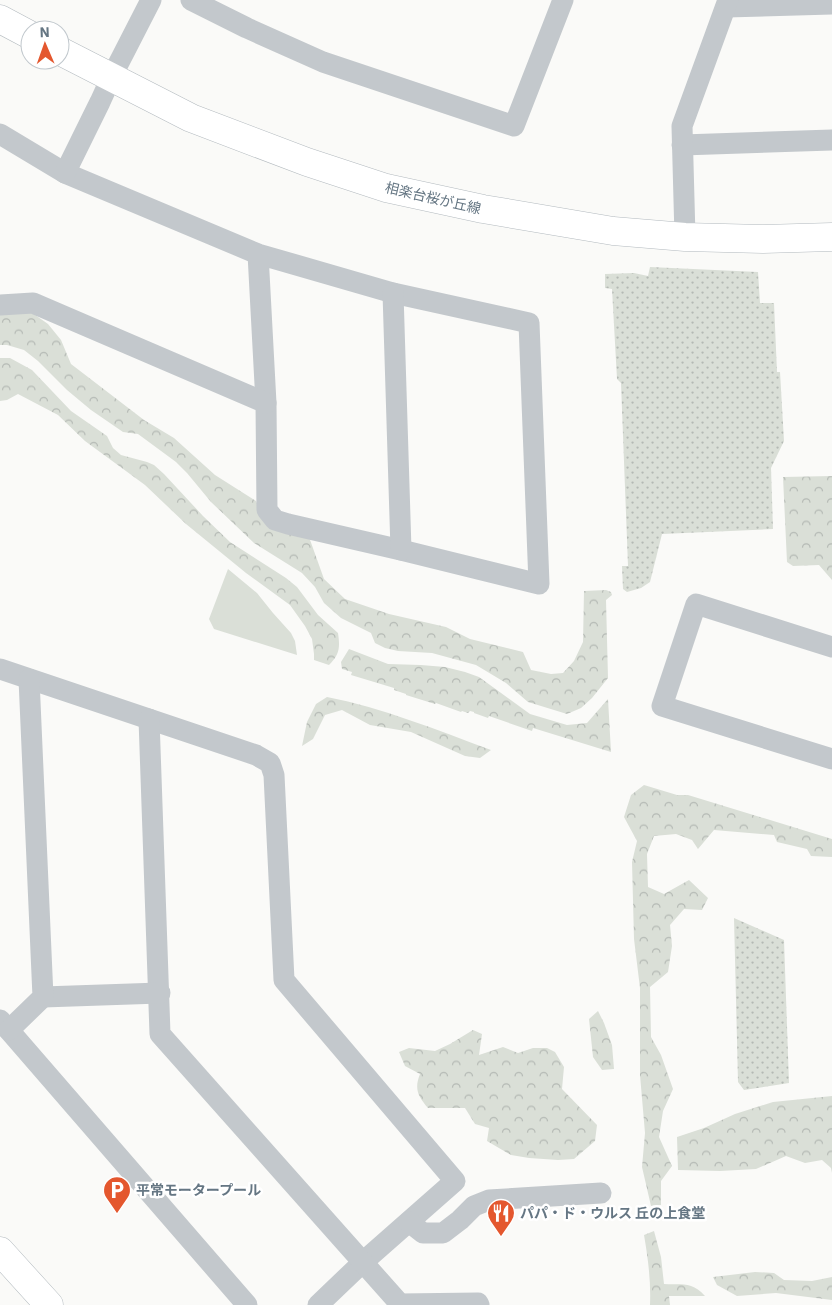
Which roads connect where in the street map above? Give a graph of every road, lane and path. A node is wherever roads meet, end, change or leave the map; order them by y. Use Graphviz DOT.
graph roads {
  1 [pos="151,0"];
  2 [pos="191,0"];
  3 [pos="563,0"];
  4 [pos="727,4"];
  5 [pos="832,4"];
  6 [pos="0,19"];
  7 [pos="20,30"];
  8 [pos="70,56"];
  9 [pos="111,78"];
  10 [pos="0,134"];
  11 [pos="832,140"];
  12 [pos="682,145"];
  13 [pos="65,173"];
  14 [pos="685,237"];
  15 [pos="832,237"];
  16 [pos="258,254"];
  17 [pos="393,294"];
  18 [pos="0,305"];
  19 [pos="266,403"];
  20 [pos="401,550"];
  21 [pos="832,646"];
  22 [pos="0,670"];
  23 [pos="29,679"];
  24 [pos="149,719"];
  25 [pos="832,759"];
  26 [pos="160,993"];
  27 [pos="43,997"];
  28 [pos="4,1025"];
  29 [pos="602,1193"];
  30 [pos="409,1222"];
  31 [pos="0,1251"];
  32 [pos="363,1262"];
  33 [pos="49,1305"];
  34 [pos="248,1305"];
  35 [pos="318,1305"];
  36 [pos="478,1305"];
  1 -- 9 [label="street"];
  2 -- 3 [label="street"];
  4 -- 5 [label="street"];
  4 -- 12 [label="street"];
  6 -- 7 [label="main road"];
  8 -- 9 [label="main road, 相楽台桜が丘線"];
  9 -- 13 [label="street"];
  9 -- 14 [label="main road, 相楽台桜が丘線"];
  10 -- 13 [label="street"];
  11 -- 12 [label="street"];
  12 -- 14 [label="street"];
  13 -- 16 [label="street"];
  14 -- 15 [label="main road, 相楽台桜が丘線"];
  16 -- 17 [label="street"];
  16 -- 19 [label="street"];
  17 -- 20 [label="street"];
  17 -- 20 [label="street"];
  18 -- 19 [label="street"];
  19 -- 20 [label="street"];
  21 -- 25 [label="street"];
  22 -- 23 [label="street"];
  23 -- 24 [label="street"];
  23 -- 27 [label="street"];
  24 -- 26 [label="street"];
  24 -- 30 [label="street"];
  26 -- 27 [label="street"];
  26 -- 32 [label="street"];
  27 -- 28 [label="street"];
  28 -- 34 [label="street"];
  29 -- 30 [label="street"];
  30 -- 32 [label="street"];
  31 -- 33 [label="main road"];
  32 -- 35 [label="street"];
  32 -- 36 [label="street"];
}
